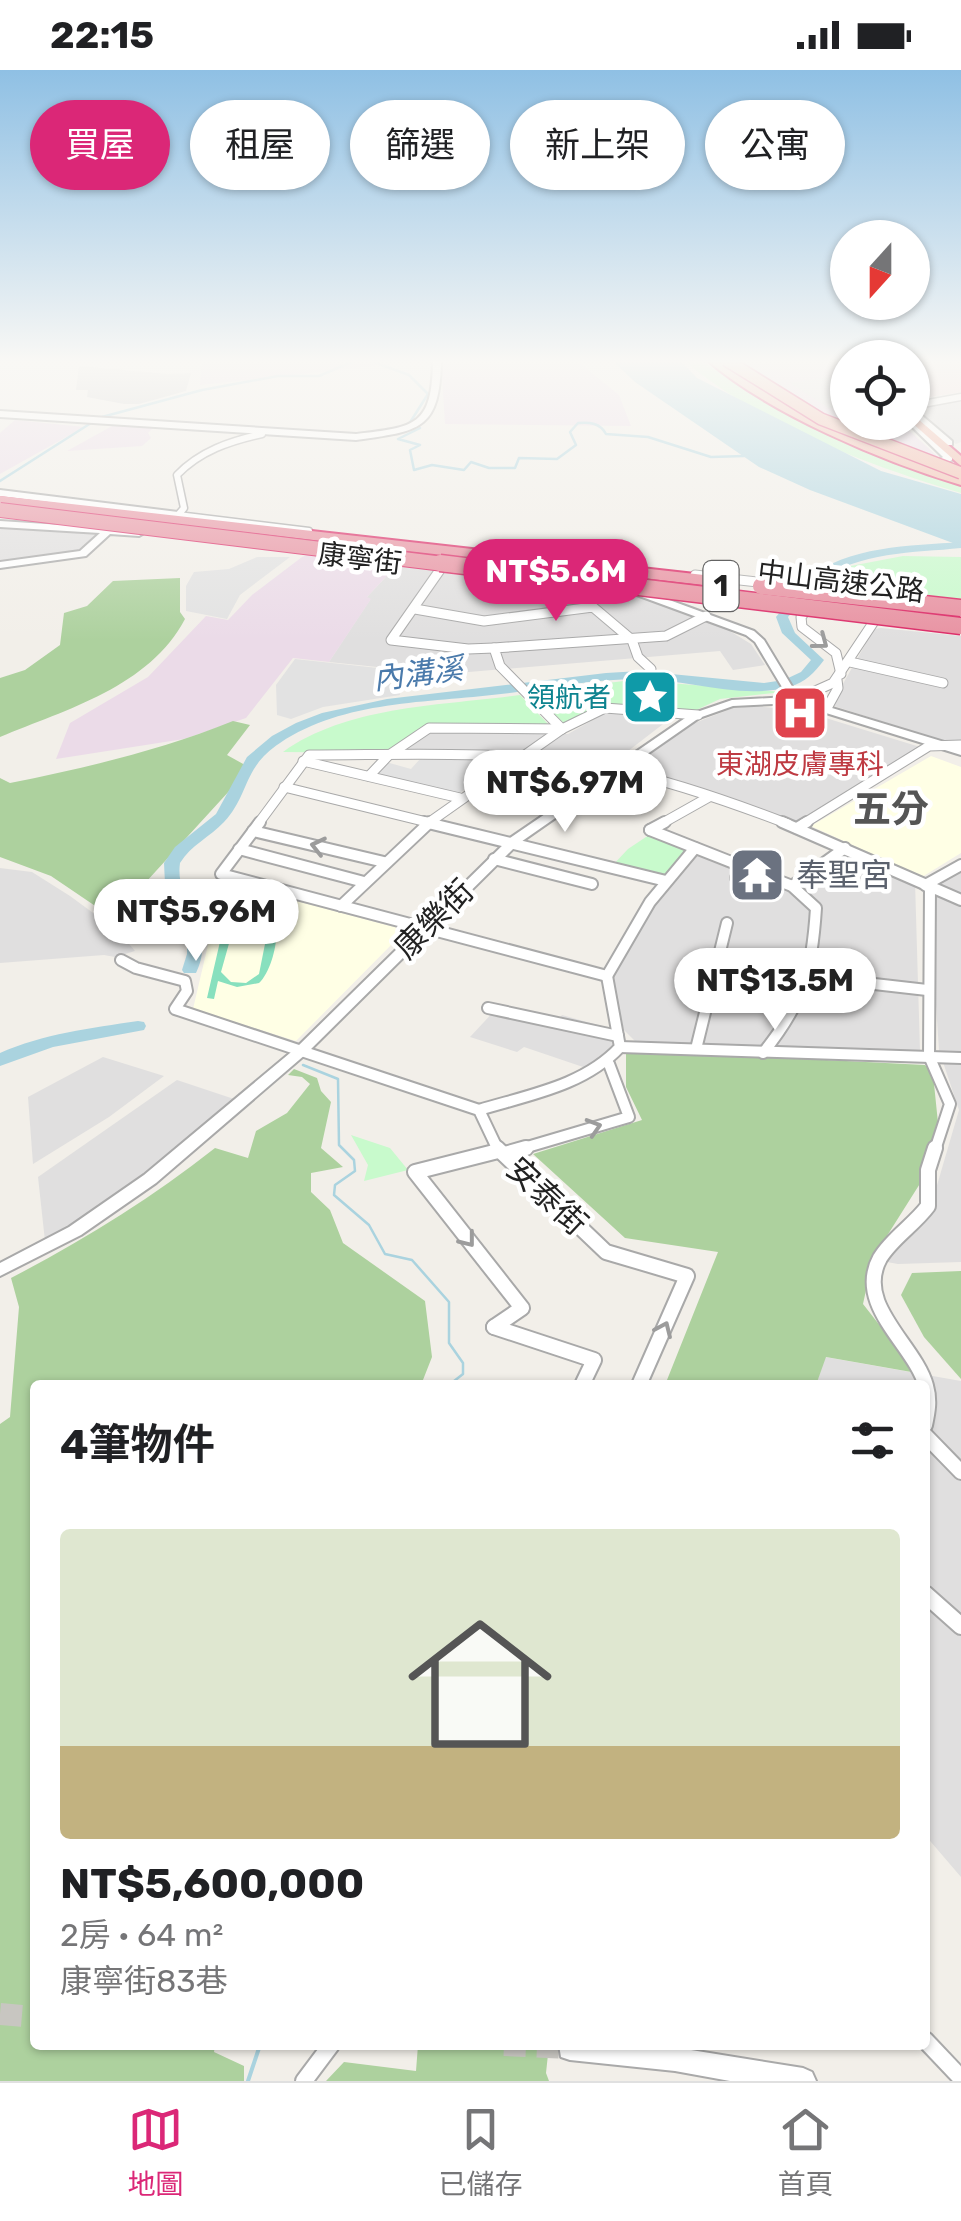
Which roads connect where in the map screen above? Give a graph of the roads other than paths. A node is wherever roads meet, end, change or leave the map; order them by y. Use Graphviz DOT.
graph roads {
  1 [pos="205,454"];
  2 [pos="890,454"];
  3 [pos="895,454"];
  4 [pos="911,454"];
  5 [pos="913,454"];
  6 [pos="945,454"];
  7 [pos="955,454"];
  8 [pos="914,462"];
  9 [pos="938,464"];
  10 [pos="961,473"];
  11 [pos="961,481"];
  12 [pos="0,502"];
  13 [pos="178,515"];
  14 [pos="0,524"];
  15 [pos="108,531"];
  16 [pos="0,565"];
  17 [pos="442,567"];
  18 [pos="819,589"];
  19 [pos="638,592"];
  20 [pos="684,598"];
  21 [pos="415,609"];
  22 [pos="961,614"];
  23 [pos="706,616"];
  24 [pos="873,624"];
  25 [pos="961,634"];
  26 [pos="628,638"];
  27 [pos="494,648"];
  28 [pos="850,662"];
  29 [pos="651,668"];
  30 [pos="839,677"];
  31 [pos="943,683"];
  32 [pos="790,690"];
  33 [pos="827,708"];
  34 [pos="698,715"];
  35 [pos="562,730"];
  36 [pos="929,746"];
  37 [pos="959,750"];
  38 [pos="388,755"];
  39 [pos="518,758"];
  40 [pos="303,761"];
  41 [pos="616,770"];
  42 [pos="369,776"];
  43 [pos="284,787"];
  44 [pos="703,796"];
  45 [pos="460,798"];
  46 [pos="429,822"];
  47 [pos="797,828"];
  48 [pos="252,831"];
  49 [pos="514,841"];
  50 [pos="696,848"];
  51 [pos="845,848"];
  52 [pos="239,850"];
  53 [pos="494,859"];
  54 [pos="384,862"];
  55 [pos="961,864"];
  56 [pos="748,868"];
  57 [pos="736,878"];
  58 [pos="666,880"];
  59 [pos="364,882"];
  60 [pos="923,883"];
  61 [pos="592,884"];
  62 [pos="792,886"];
  63 [pos="961,900"];
  64 [pos="341,906"];
  65 [pos="727,923"];
  66 [pos="426,928"];
  67 [pos="121,960"];
  68 [pos="607,976"];
  69 [pos="812,977"];
  70 [pos="928,990"];
  71 [pos="488,1008"];
  72 [pos="619,1042"];
  73 [pos="696,1049"];
  74 [pos="763,1053"];
  75 [pos="929,1056"];
  76 [pos="294,1058"];
  77 [pos="961,1058"];
  78 [pos="609,1064"];
  79 [pos="479,1110"];
  80 [pos="502,1153"];
  81 [pos="0,1270"];
  82 [pos="584,1380"];
  83 [pos="641,1380"];
  84 [pos="924,1380"];
  85 [pos="930,1440"];
  86 [pos="961,1472"];
  87 [pos="930,1598"];
  88 [pos="961,1626"];
  89 [pos="930,2045"];
  90 [pos="327,2050"];
  91 [pos="591,2050"];
  92 [pos="961,2078"];
  93 [pos="795,2079"];
  94 [pos="304,2081"];
  1 -- 13 [label="street"];
  2 -- 11 [label="highway, bridge"];
  3 -- 8 [label="highway, bridge"];
  4 -- 10 [label="highway, bridge"];
  5 -- 9 [label="street"];
  6 -- 9 [label="street"];
  7 -- 8 [label="highway"];
  8 -- 9 [label="highway"];
  12 -- 13 [label="street"];
  12 -- 22 [label="highway, 1, bridge"];
  12 -- 22 [label="highway, 中山高速公路 / 1, bridge"];
  13 -- 18 [label="street, bridge"];
  14 -- 15 [label="street, 康寧街"];
  15 -- 16 [label="street"];
  15 -- 17 [label="street, 康寧街"];
  17 -- 19 [label="street, 康寧街"];
  17 -- 21 [label="street"];
  18 -- 22 [label="street"];
  18 -- 30 [label="street, one-way"];
  19 -- 20 [label="street"];
  19 -- 23 [label="street, 康寧街"];
  21 -- 26 [label="street"];
  21 -- 27 [label="street"];
  23 -- 26 [label="street"];
  23 -- 32 [label="street, 康寧街"];
  24 -- 25 [label="street"];
  24 -- 28 [label="street"];
  26 -- 27 [label="street"];
  26 -- 29 [label="street"];
  27 -- 35 [label="street"];
  28 -- 30 [label="street"];
  28 -- 31 [label="street"];
  30 -- 32 [label="street"];
  30 -- 33 [label="street"];
  32 -- 33 [label="street"];
  32 -- 34 [label="street, 康樂街"];
  32 -- 36 [label="street"];
  33 -- 37 [label="street"];
  34 -- 35 [label="street"];
  34 -- 41 [label="street, 康樂街"];
  35 -- 38 [label="street"];
  35 -- 39 [label="street"];
  36 -- 37 [label="street"];
  36 -- 47 [label="street"];
  38 -- 39 [label="street"];
  38 -- 40 [label="street"];
  38 -- 42 [label="street"];
  39 -- 41 [label="street"];
  39 -- 45 [label="street"];
  40 -- 42 [label="street"];
  40 -- 43 [label="street"];
  41 -- 44 [label="street"];
  41 -- 49 [label="street, 康樂街"];
  42 -- 45 [label="street"];
  43 -- 46 [label="street"];
  43 -- 48 [label="street"];
  44 -- 47 [label="street"];
  44 -- 50 [label="street"];
  45 -- 46 [label="street"];
  46 -- 49 [label="street"];
  46 -- 54 [label="street"];
  47 -- 51 [label="street"];
  48 -- 52 [label="street"];
  54 -- 48 [label="street, one-way"];
  49 -- 53 [label="street, 康樂街"];
  49 -- 58 [label="street"];
  50 -- 56 [label="street"];
  50 -- 58 [label="street"];
  51 -- 60 [label="street"];
  51 -- 62 [label="street"];
  52 -- 59 [label="street"];
  52 -- 64 [label="street"];
  53 -- 61 [label="street"];
  53 -- 66 [label="street, 康樂街"];
  54 -- 59 [label="street"];
  55 -- 60 [label="street"];
  56 -- 57 [label="street"];
  56 -- 62 [label="street"];
  58 -- 68 [label="street"];
  59 -- 64 [label="street"];
  60 -- 63 [label="street"];
  60 -- 70 [label="street"];
  62 -- 69 [label="street"];
  64 -- 66 [label="street"];
  65 -- 73 [label="street"];
  66 -- 68 [label="street"];
  66 -- 76 [label="street, 康樂街"];
  67 -- 76 [label="street"];
  68 -- 72 [label="street"];
  69 -- 70 [label="street"];
  69 -- 74 [label="street"];
  70 -- 75 [label="street"];
  71 -- 72 [label="street"];
  72 -- 73 [label="street"];
  72 -- 78 [label="street"];
  73 -- 74 [label="street"];
  74 -- 75 [label="street"];
  75 -- 77 [label="street"];
  75 -- 84 [label="street"];
  76 -- 79 [label="street"];
  76 -- 81 [label="street, 康樂街"];
  78 -- 79 [label="street"];
  80 -- 78 [label="street, one-way"];
  79 -- 80 [label="street, 安泰街"];
  80 -- 82 [label="street, one-way"];
  83 -- 80 [label="street, 安泰街, one-way"];
  85 -- 86 [label="street"];
  87 -- 88 [label="street"];
  89 -- 92 [label="street"];
  90 -- 94 [label="street"];
  91 -- 93 [label="street"];
}
